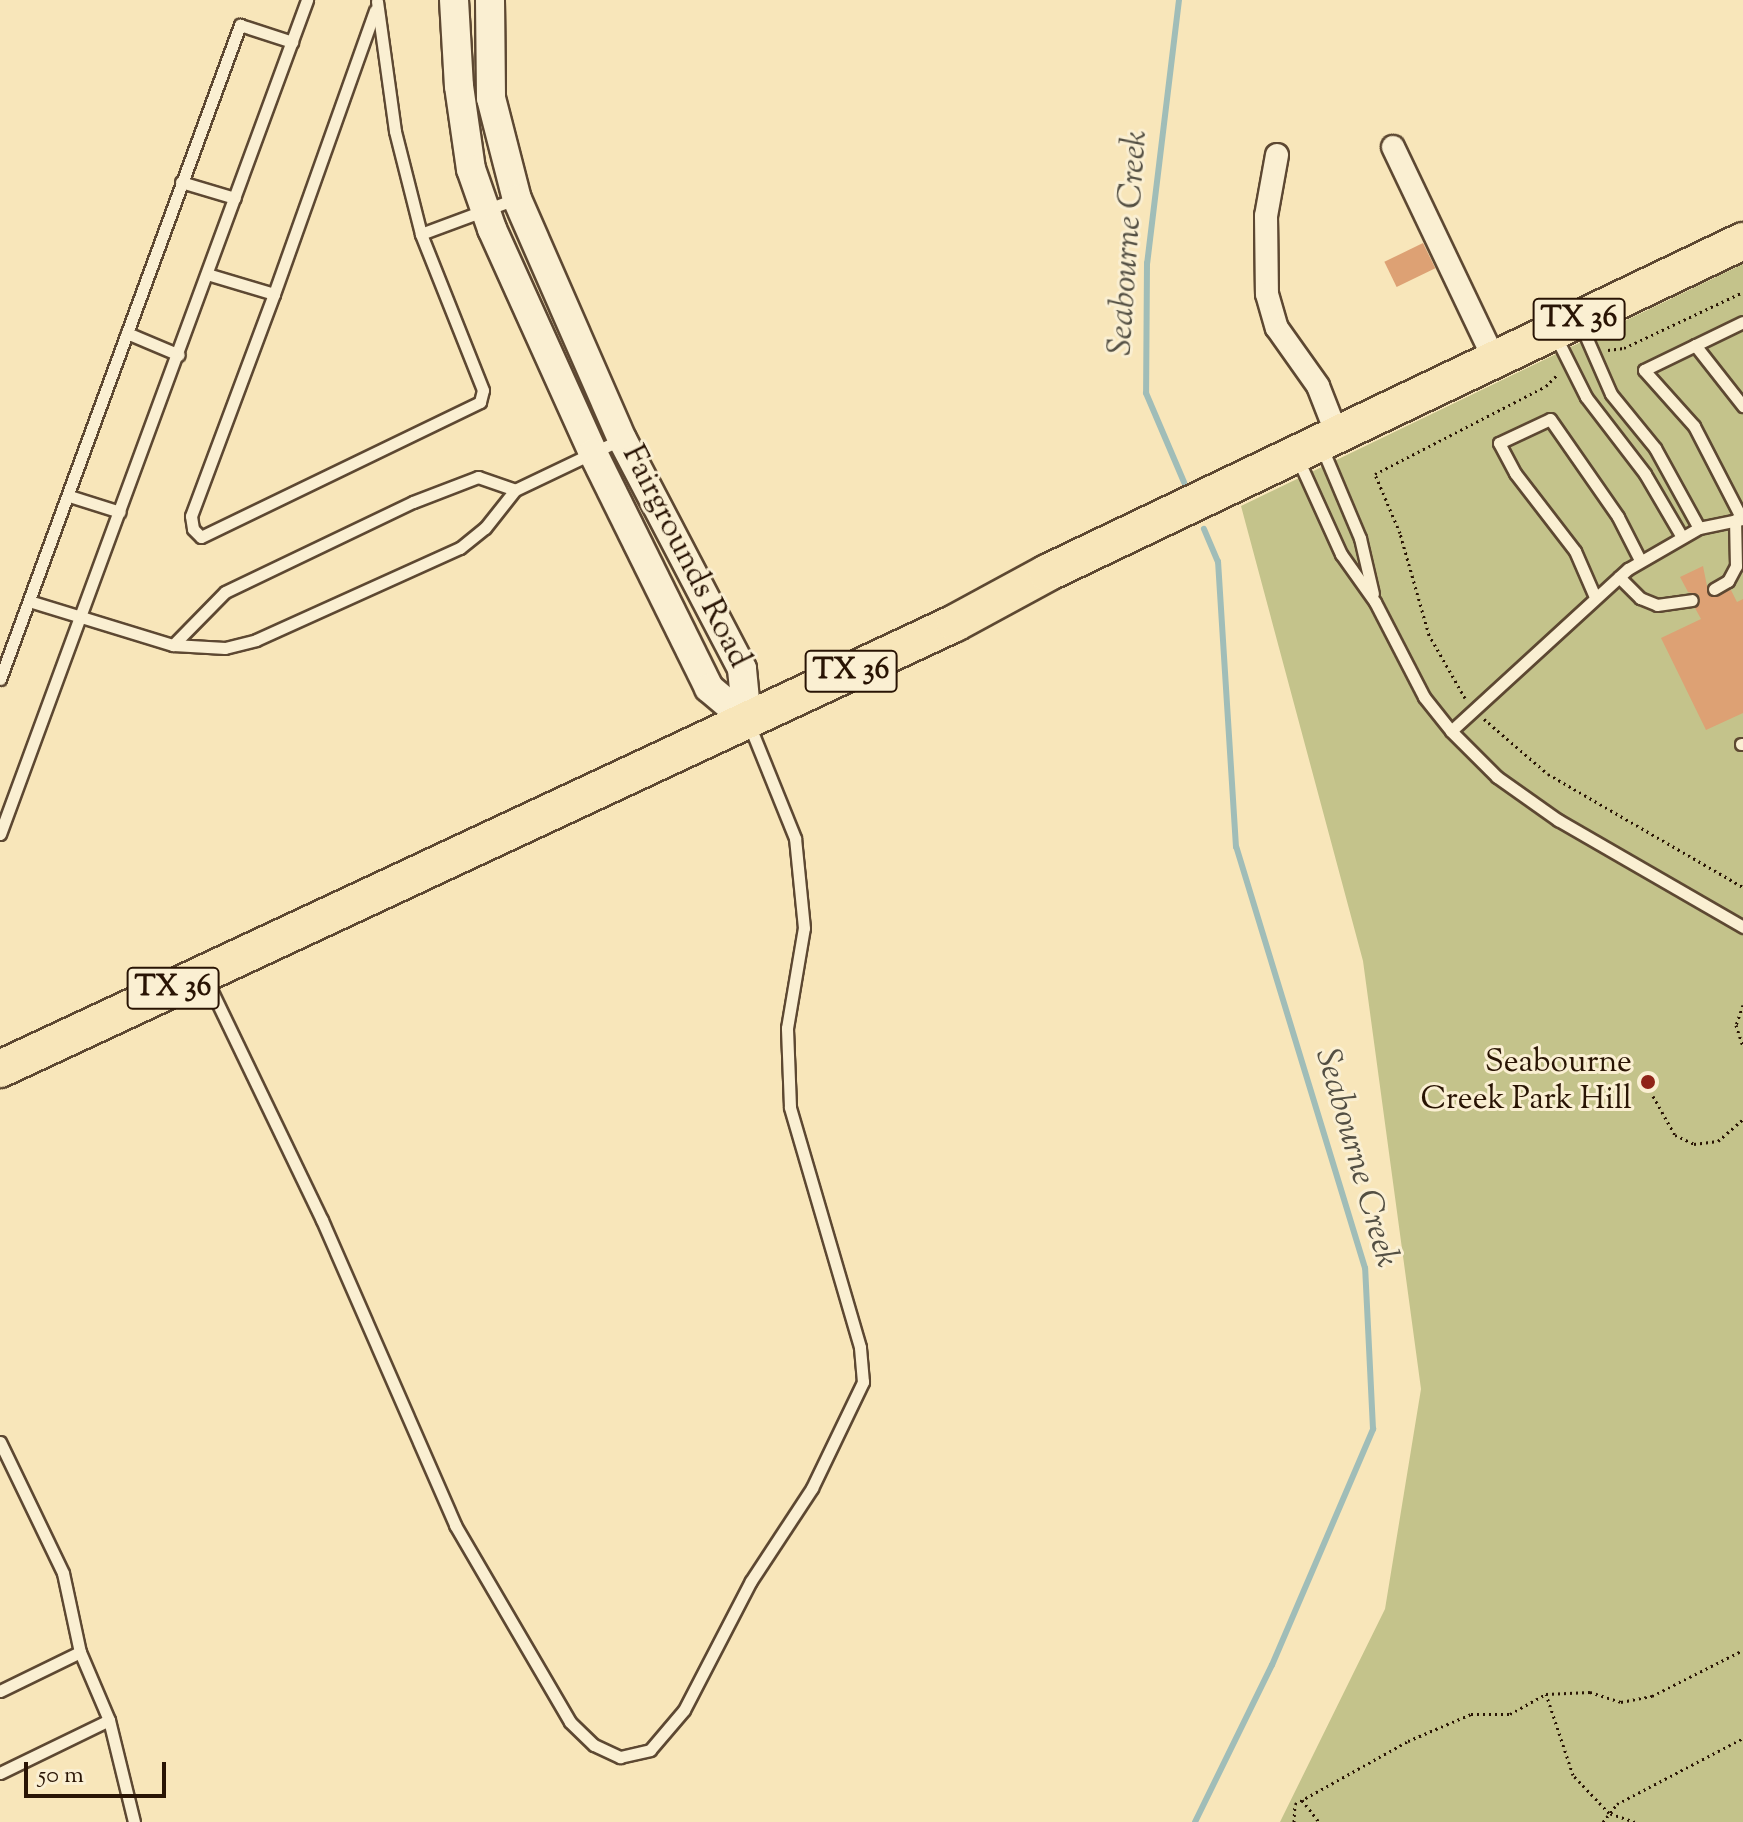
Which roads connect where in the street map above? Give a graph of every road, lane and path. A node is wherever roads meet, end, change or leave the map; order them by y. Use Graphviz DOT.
graph roads {
  1 [pos="307,0"];
  2 [pos="454,0"];
  3 [pos="490,0"];
  4 [pos="377,1"];
  5 [pos="292,42"];
  6 [pos="1393,147"];
  7 [pos="1277,155"];
  8 [pos="181,182"];
  9 [pos="235,198"];
  10 [pos="517,199"];
  11 [pos="485,210"];
  12 [pos="421,234"];
  13 [pos="1743,241"];
  14 [pos="207,274"];
  15 [pos="1743,292"];
  16 [pos="274,294"];
  17 [pos="1743,322"];
  18 [pos="1566,325"];
  19 [pos="127,333"];
  20 [pos="1695,345"];
  21 [pos="179,355"];
  22 [pos="1594,356"];
  23 [pos="1494,359"];
  24 [pos="1570,368"];
  25 [pos="1743,406"];
  26 [pos="622,439"];
  27 [pos="1319,446"];
  28 [pos="593,453"];
  29 [pos="515,490"];
  30 [pos="69,496"];
  31 [pos="120,512"];
  32 [pos="1740,519"];
  33 [pos="1699,528"];
  34 [pos="1682,537"];
  35 [pos="1640,560"];
  36 [pos="1619,577"];
  37 [pos="1714,589"];
  38 [pos="1595,597"];
  39 [pos="1692,600"];
  40 [pos="29,601"];
  41 [pos="1375,602"];
  42 [pos="81,618"];
  43 [pos="173,645"];
  44 [pos="0,679"];
  45 [pos="1474,709"];
  46 [pos="747,720"];
  47 [pos="1451,731"];
  48 [pos="0,834"];
  49 [pos="1743,887"];
  50 [pos="1743,927"];
  51 [pos="204,974"];
  52 [pos="1743,1005"];
  53 [pos="1743,1047"];
  54 [pos="0,1069"];
  55 [pos="1653,1096"];
  56 [pos="1743,1119"];
  57 [pos="0,1442"];
  58 [pos="1743,1650"];
  59 [pos="80,1652"];
  60 [pos="0,1691"];
  61 [pos="1546,1694"];
  62 [pos="109,1720"];
  63 [pos="1743,1738"];
  64 [pos="0,1773"];
  65 [pos="1302,1800"];
  66 [pos="1609,1813"];
  67 [pos="134,1822"];
  68 [pos="1294,1822"];
  69 [pos="1319,1822"];
  70 [pos="1603,1822"];
  71 [pos="1635,1822"];
  1 -- 5 [label="lane"];
  2 -- 11 [label="street, Fairgrounds Road"];
  3 -- 10 [label="street, Fairgrounds Road"];
  4 -- 12 [label="lane"];
  4 -- 16 [label="lane"];
  5 -- 8 [label="lane"];
  5 -- 9 [label="lane"];
  6 -- 23 [label="street"];
  7 -- 27 [label="street"];
  8 -- 9 [label="lane"];
  8 -- 19 [label="lane"];
  9 -- 14 [label="lane"];
  10 -- 11 [label="lane"];
  10 -- 26 [label="street, Fairgrounds Road"];
  11 -- 12 [label="lane"];
  11 -- 28 [label="street, Fairgrounds Road"];
  12 -- 16 [label="lane"];
  13 -- 18 [label="main road, TX 36"];
  14 -- 16 [label="lane"];
  14 -- 21 [label="lane"];
  15 -- 22 [label="path"];
  17 -- 20 [label="lane"];
  18 -- 22 [label="lane"];
  18 -- 23 [label="main road, TX 36"];
  18 -- 24 [label="lane"];
  19 -- 21 [label="lane"];
  19 -- 30 [label="lane"];
  20 -- 25 [label="lane"];
  20 -- 32 [label="lane"];
  21 -- 31 [label="lane"];
  22 -- 33 [label="lane"];
  23 -- 27 [label="main road, TX 36"];
  24 -- 34 [label="lane"];
  24 -- 45 [label="path"];
  26 -- 28 [label="lane"];
  26 -- 46 [label="street, Fairgrounds Road"];
  27 -- 41 [label="lane"];
  27 -- 41 [label="lane"];
  27 -- 46 [label="main road, TX 36"];
  28 -- 29 [label="lane"];
  28 -- 46 [label="street, Fairgrounds Road"];
  29 -- 43 [label="lane"];
  29 -- 43 [label="lane"];
  30 -- 31 [label="lane"];
  30 -- 40 [label="lane"];
  31 -- 42 [label="lane"];
  32 -- 33 [label="lane"];
  32 -- 37 [label="lane"];
  33 -- 34 [label="lane"];
  34 -- 35 [label="lane"];
  35 -- 36 [label="lane"];
  35 -- 38 [label="lane"];
  36 -- 38 [label="lane"];
  36 -- 39 [label="lane"];
  38 -- 45 [label="lane"];
  40 -- 42 [label="lane"];
  40 -- 44 [label="lane"];
  41 -- 47 [label="lane"];
  42 -- 43 [label="lane"];
  42 -- 48 [label="lane"];
  45 -- 47 [label="lane"];
  45 -- 49 [label="path"];
  46 -- 51 [label="main road, TX 36"];
  46 -- 51 [label="lane"];
  47 -- 50 [label="lane"];
  51 -- 54 [label="main road, TX 36"];
  52 -- 53 [label="path"];
  55 -- 56 [label="path"];
  57 -- 59 [label="lane"];
  58 -- 61 [label="path"];
  59 -- 60 [label="lane"];
  59 -- 62 [label="lane"];
  61 -- 65 [label="path"];
  61 -- 66 [label="path"];
  62 -- 64 [label="lane"];
  62 -- 67 [label="lane"];
  63 -- 66 [label="path"];
  65 -- 68 [label="path"];
  65 -- 69 [label="path"];
  66 -- 70 [label="path"];
  66 -- 71 [label="path"];
}
